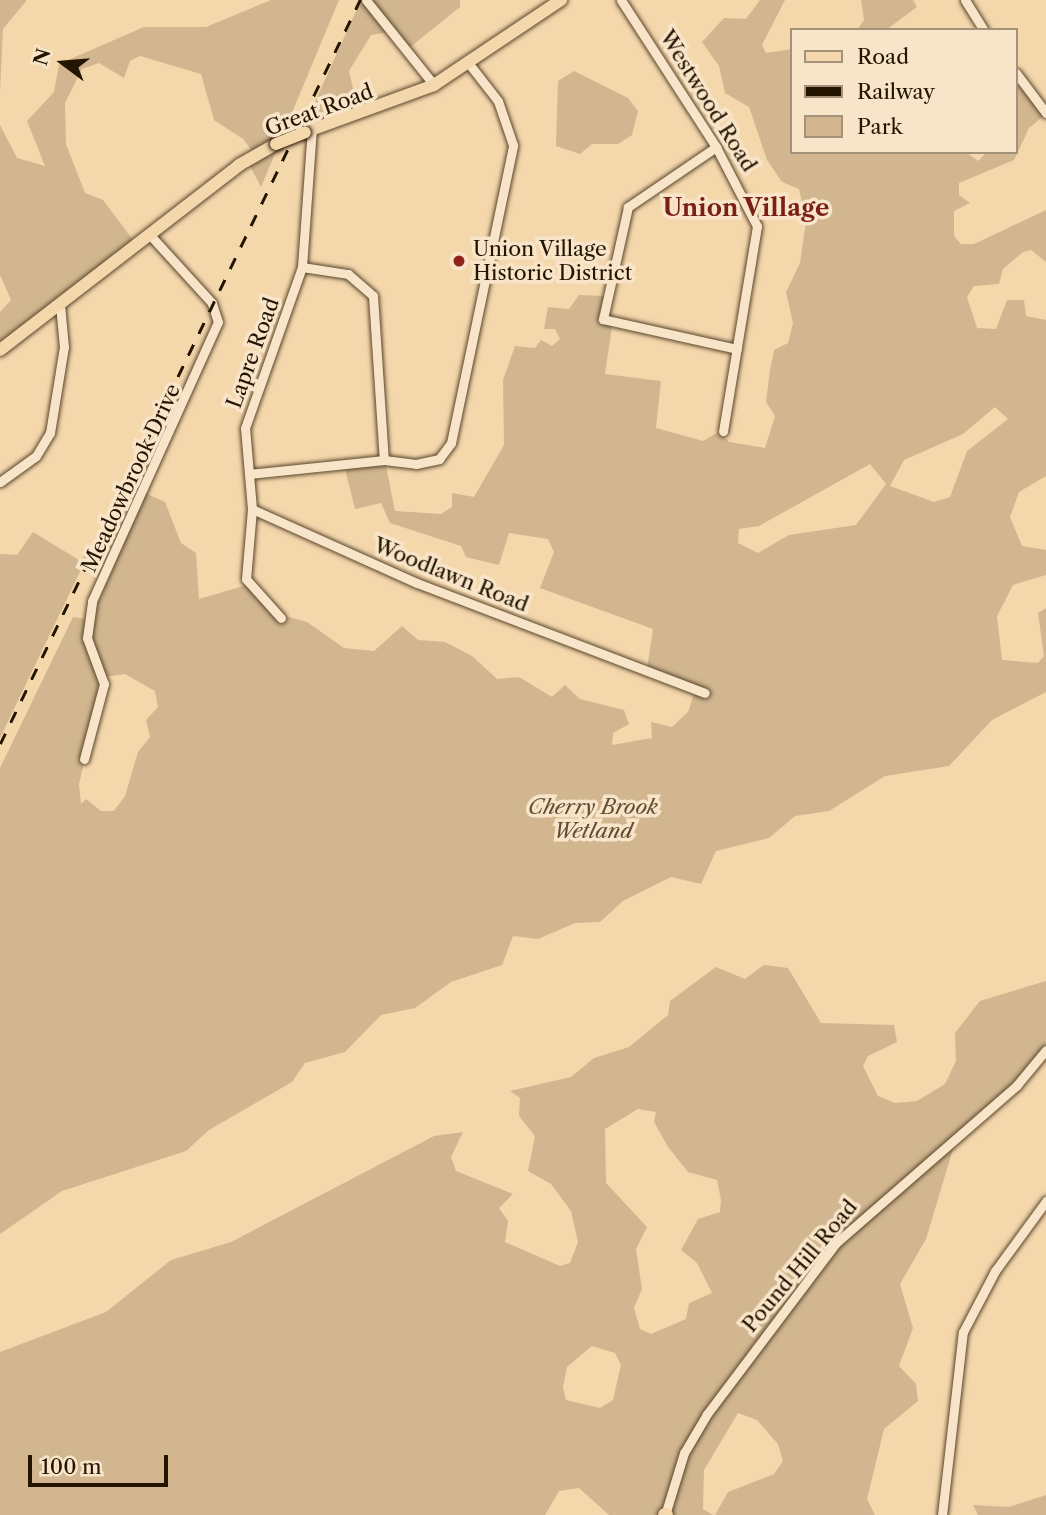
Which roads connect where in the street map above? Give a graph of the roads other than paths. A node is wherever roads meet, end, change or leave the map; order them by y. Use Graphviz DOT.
graph roads {
  1 [pos="366,0"];
  2 [pos="561,0"];
  3 [pos="621,0"];
  4 [pos="965,0"];
  5 [pos="983,28"];
  6 [pos="470,65"];
  7 [pos="1018,75"];
  8 [pos="434,85"];
  9 [pos="1045,109"];
  10 [pos="308,131"];
  11 [pos="716,147"];
  12 [pos="149,234"];
  13 [pos="302,267"];
  14 [pos="60,305"];
  15 [pos="737,349"];
  16 [pos="0,350"];
  17 [pos="723,431"];
  18 [pos="384,460"];
  19 [pos="249,474"];
  20 [pos="0,482"];
  21 [pos="252,509"];
  22 [pos="281,618"];
  23 [pos="705,693"];
  24 [pos="83,760"];
  25 [pos="1046,1050"];
  26 [pos="1046,1201"];
  27 [pos="665,1515"];
  28 [pos="942,1515"];
  1 -- 8 [label="street"];
  2 -- 6 [label="main road, Great Road"];
  3 -- 11 [label="street, Westwood Road"];
  4 -- 5 [label="street"];
  6 -- 8 [label="main road, Great Road"];
  6 -- 18 [label="street"];
  7 -- 9 [label="street"];
  8 -- 10 [label="main road, Great Road"];
  10 -- 12 [label="main road, Great Road, bridge"];
  10 -- 13 [label="street, Lapre Road"];
  11 -- 15 [label="street, Westwood Road"];
  11 -- 15 [label="street"];
  12 -- 14 [label="main road, Great Road"];
  12 -- 24 [label="street, Meadowbrook Drive"];
  13 -- 18 [label="street"];
  13 -- 19 [label="street, Lapre Road"];
  14 -- 16 [label="main road, Great Road"];
  14 -- 20 [label="street"];
  15 -- 17 [label="street, Westwood Road"];
  18 -- 19 [label="street"];
  19 -- 21 [label="street, Lapre Road"];
  21 -- 22 [label="street, Lapre Road"];
  21 -- 23 [label="street, Woodlawn Road"];
  25 -- 27 [label="street, Pound Hill Road"];
  26 -- 28 [label="street"];
}
